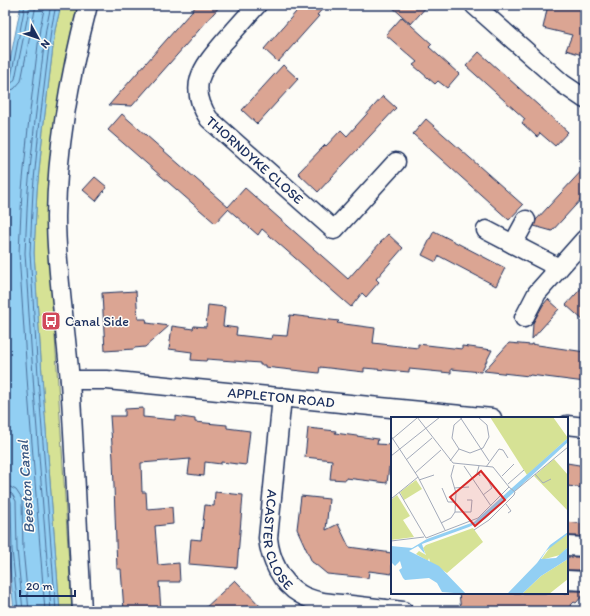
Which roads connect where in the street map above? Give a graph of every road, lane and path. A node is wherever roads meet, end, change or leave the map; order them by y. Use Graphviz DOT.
graph roads {
  1 [pos="88,5"];
  2 [pos="257,5"];
  3 [pos="482,7"];
  4 [pos="585,98"];
  5 [pos="396,162"];
  6 [pos="526,220"];
  7 [pos="486,230"];
  8 [pos="585,239"];
  9 [pos="513,244"];
  10 [pos="559,268"];
  11 [pos="524,318"];
  12 [pos="70,380"];
  13 [pos="282,397"];
  14 [pos="482,417"];
  15 [pos="568,425"];
  16 [pos="585,427"];
  17 [pos="568,546"];
  18 [pos="585,547"];
  19 [pos="568,580"];
  20 [pos="585,581"];
  21 [pos="82,611"];
  22 [pos="403,611"];
  1 -- 12 [label="street"];
  2 -- 5 [label="street, THORNDYKE CLOSE"];
  3 -- 4 [label="street"];
  6 -- 9 [label="street"];
  7 -- 9 [label="street"];
  8 -- 10 [label="street"];
  9 -- 10 [label="street"];
  10 -- 11 [label="street"];
  12 -- 13 [label="street, APPLETON ROAD"];
  12 -- 21 [label="street"];
  13 -- 14 [label="street, APPLETON ROAD"];
  13 -- 22 [label="street, ACASTER CLOSE"];
  15 -- 16 [label="street"];
  17 -- 18 [label="street"];
  19 -- 20 [label="street"];
}
